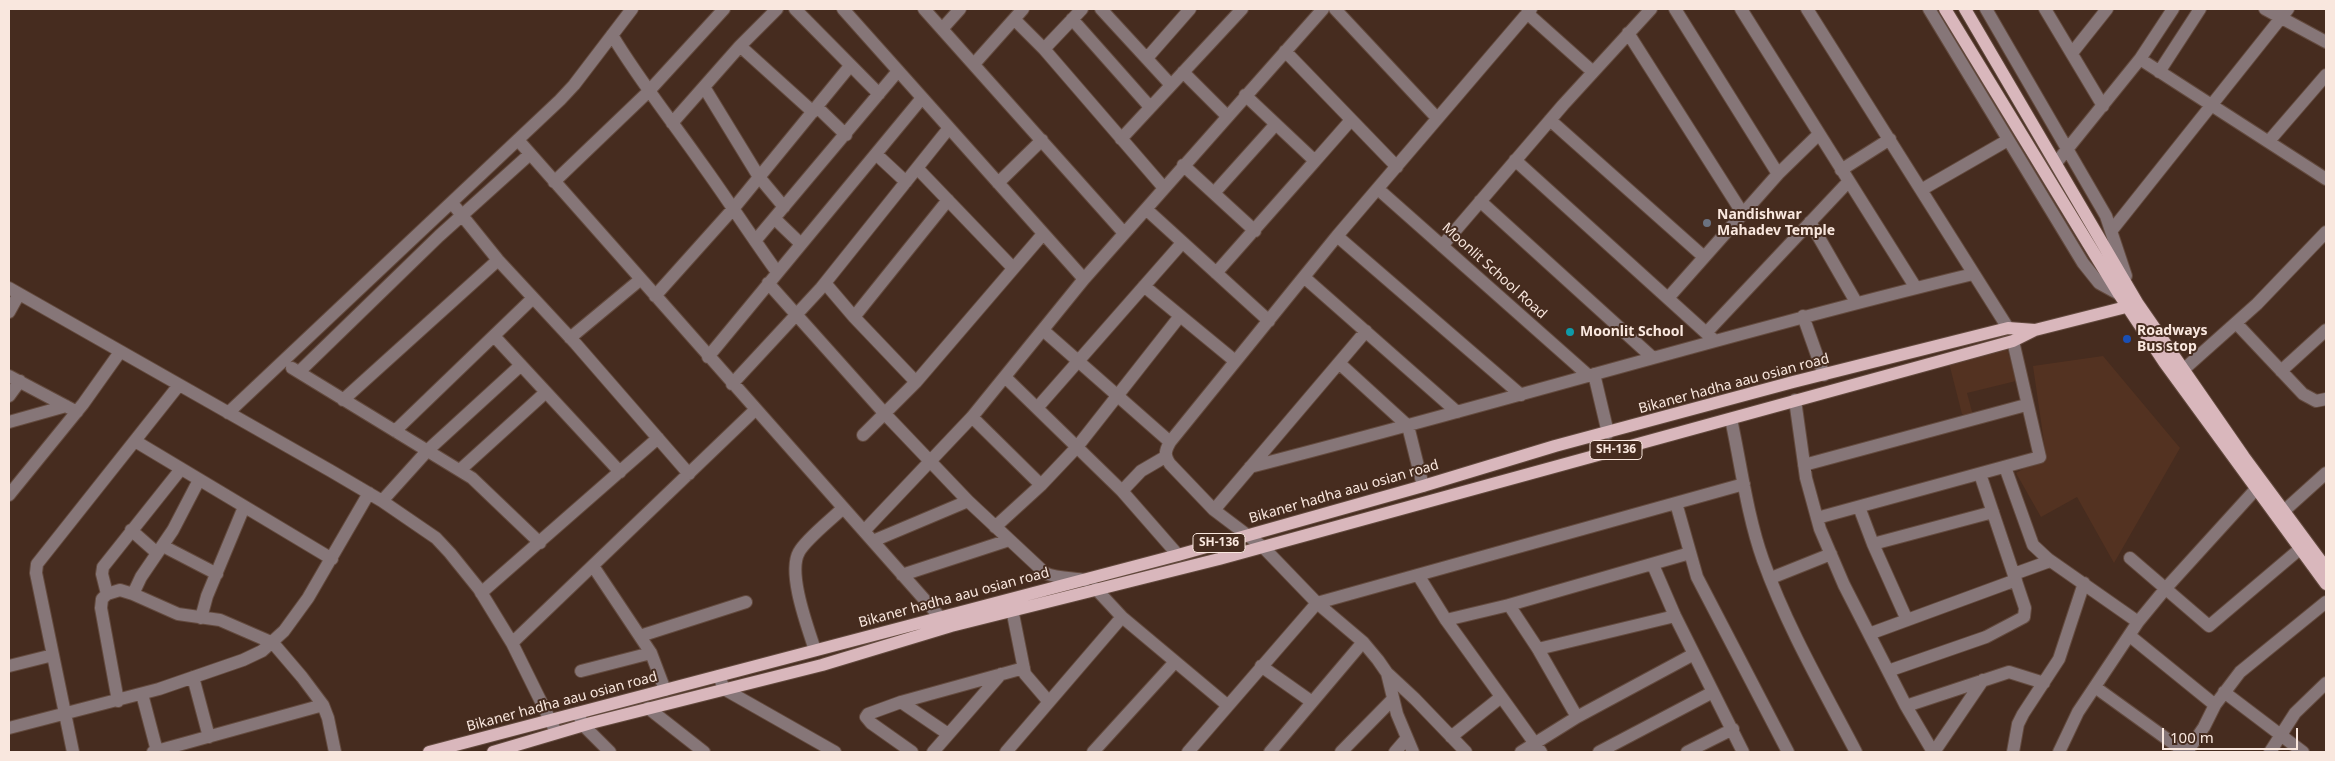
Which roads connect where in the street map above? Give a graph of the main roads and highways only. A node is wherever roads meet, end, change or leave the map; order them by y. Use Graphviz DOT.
graph roads {
  1 [pos="1945,9"];
  2 [pos="1965,9"];
  3 [pos="2133,306"];
  4 [pos="2035,330"];
  5 [pos="2324,558"];
  6 [pos="2326,584"];
  7 [pos="944,622"];
  8 [pos="469,747"];
  9 [pos="430,752"];
  10 [pos="492,752"];
  1 -- 3 [label="main road"];
  2 -- 3 [label="main road"];
  3 -- 4 [label="main road, Bikaner hadha aau osian road"];
  3 -- 5 [label="main road"];
  3 -- 6 [label="main road"];
  4 -- 7 [label="main road, Bikaner hadha aau osian road / SH-136"];
  4 -- 7 [label="main road, Bikaner hadha aau osian road / SH-136"];
  7 -- 8 [label="main road, Bikaner hadha aau osian road / SH-136"];
  7 -- 10 [label="main road, Bikaner hadha aau osian road / SH-136"];
  8 -- 9 [label="main road, Bikaner hadha aau osian road / SH-136"];
}
